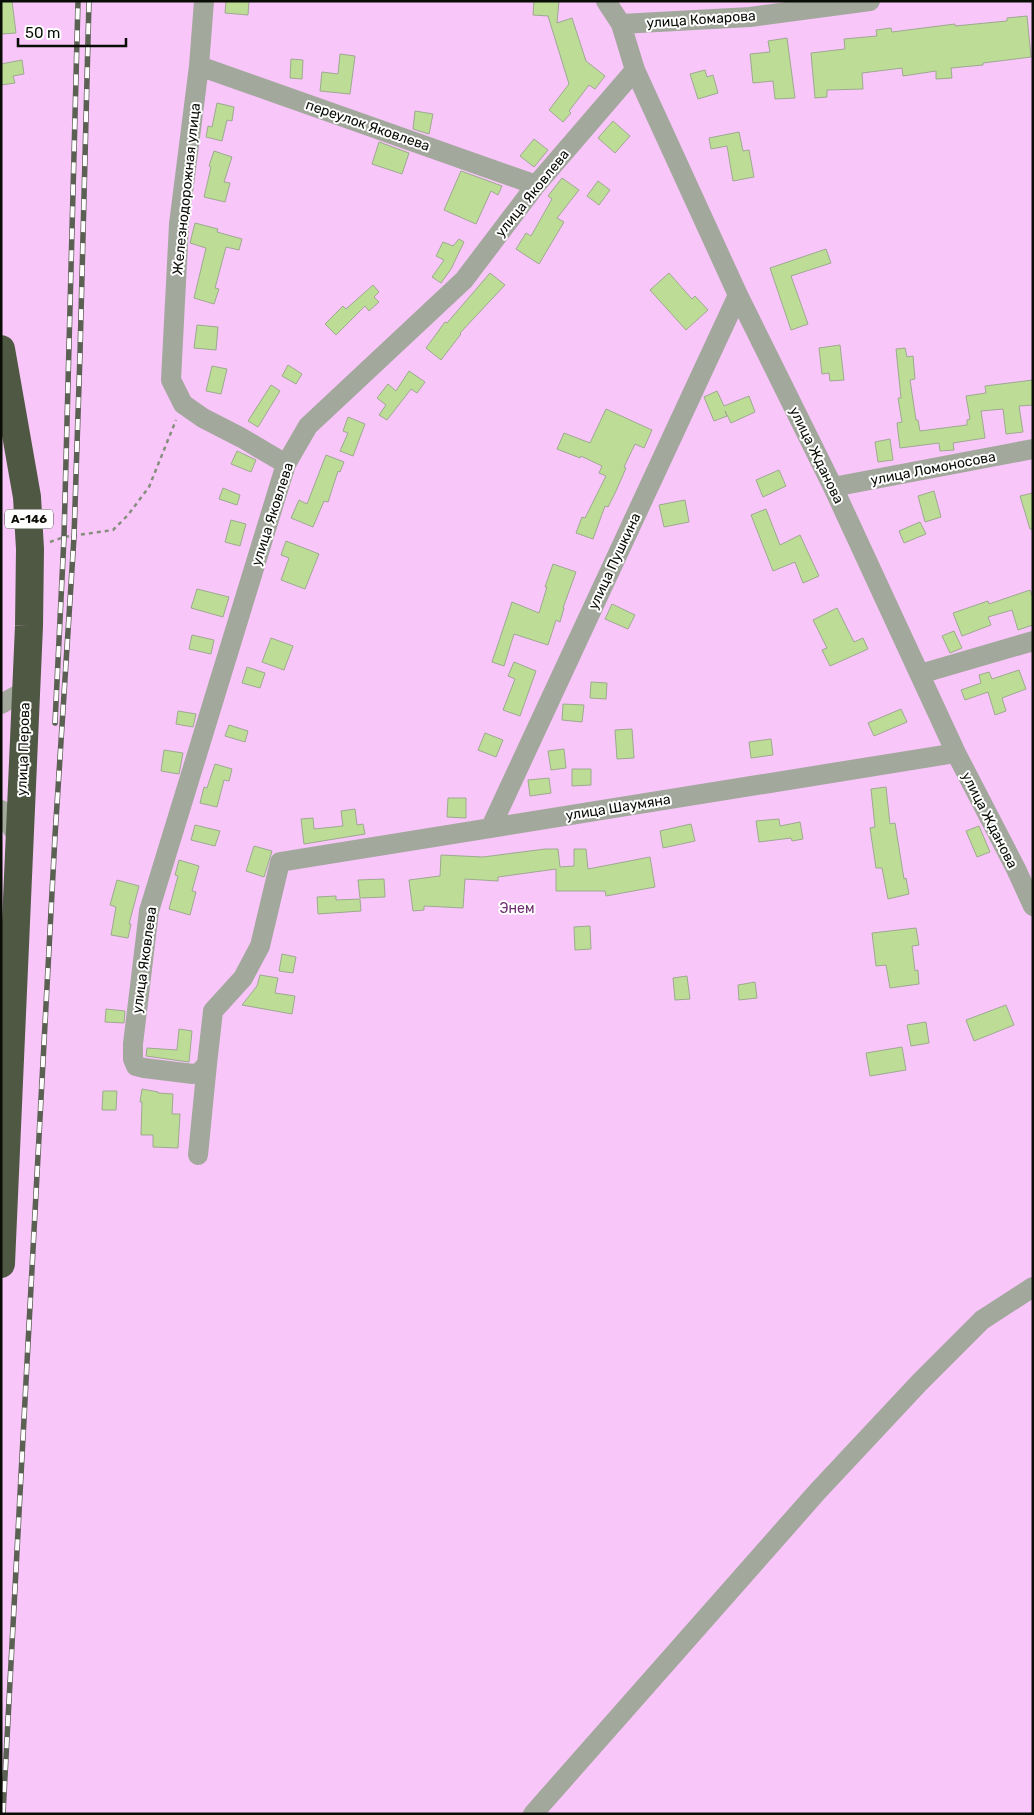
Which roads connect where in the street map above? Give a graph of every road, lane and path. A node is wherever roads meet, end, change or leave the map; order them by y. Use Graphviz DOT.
graph roads {
  1 [pos="204,1"];
  2 [pos="606,1"];
  3 [pos="870,1"];
  4 [pos="621,24"];
  5 [pos="200,66"];
  6 [pos="634,70"];
  7 [pos="536,185"];
  8 [pos="738,295"];
  9 [pos="1,349"];
  10 [pos="183,404"];
  11 [pos="1033,450"];
  12 [pos="286,464"];
  13 [pos="833,487"];
  14 [pos="30,549"];
  15 [pos="1033,641"];
  16 [pos="920,674"];
  17 [pos="26,691"];
  18 [pos="1,704"];
  19 [pos="956,753"];
  20 [pos="1,810"];
  21 [pos="490,827"];
  22 [pos="11,840"];
  23 [pos="1024,867"];
  24 [pos="10,874"];
  25 [pos="1033,906"];
  26 [pos="207,1064"];
  27 [pos="5,1119"];
  28 [pos="198,1155"];
  29 [pos="4,1159"];
  30 [pos="2,1256"];
  31 [pos="1,1264"];
  32 [pos="1033,1287"];
  33 [pos="533,1814"];
  1 -- 5 [label="street, Железнодорожная улица"];
  2 -- 4 [label="street, улица Жданова"];
  3 -- 4 [label="street, улица Комарова"];
  4 -- 6 [label="street, улица Жданова"];
  5 -- 7 [label="street, переулок Яковлева"];
  5 -- 10 [label="street, Железнодорожная улица"];
  6 -- 7 [label="street, улица Яковлева"];
  6 -- 8 [label="street, улица Жданова"];
  7 -- 12 [label="street, улица Яковлева"];
  8 -- 13 [label="street, улица Жданова"];
  8 -- 21 [label="street, улица Пушкина"];
  9 -- 14 [label="highway, улица Перова / А-146"];
  10 -- 12 [label="street"];
  10 -- 14 [label="path"];
  11 -- 13 [label="street, улица Ломоносова"];
  12 -- 26 [label="street, улица Яковлева"];
  13 -- 16 [label="street, улица Жданова"];
  14 -- 17 [label="highway, улица Перова / А-146"];
  15 -- 16 [label="street"];
  16 -- 19 [label="street, улица Жданова"];
  17 -- 18 [label="street"];
  17 -- 22 [label="highway, улица Перова / А-146"];
  19 -- 21 [label="street, улица Шаумяна"];
  19 -- 23 [label="street, улица Жданова"];
  20 -- 22 [label="street"];
  21 -- 26 [label="street, улица Шаумяна"];
  22 -- 24 [label="highway, улица Перова / А-146"];
  23 -- 25 [label="street, улица Жданова"];
  24 -- 27 [label="highway, улица Перова / А-146"];
  26 -- 28 [label="street"];
  27 -- 29 [label="highway, улица Перова / А-146"];
  29 -- 30 [label="highway, А-146"];
  30 -- 31 [label="highway, А-146"];
  32 -- 33 [label="street"];
}
